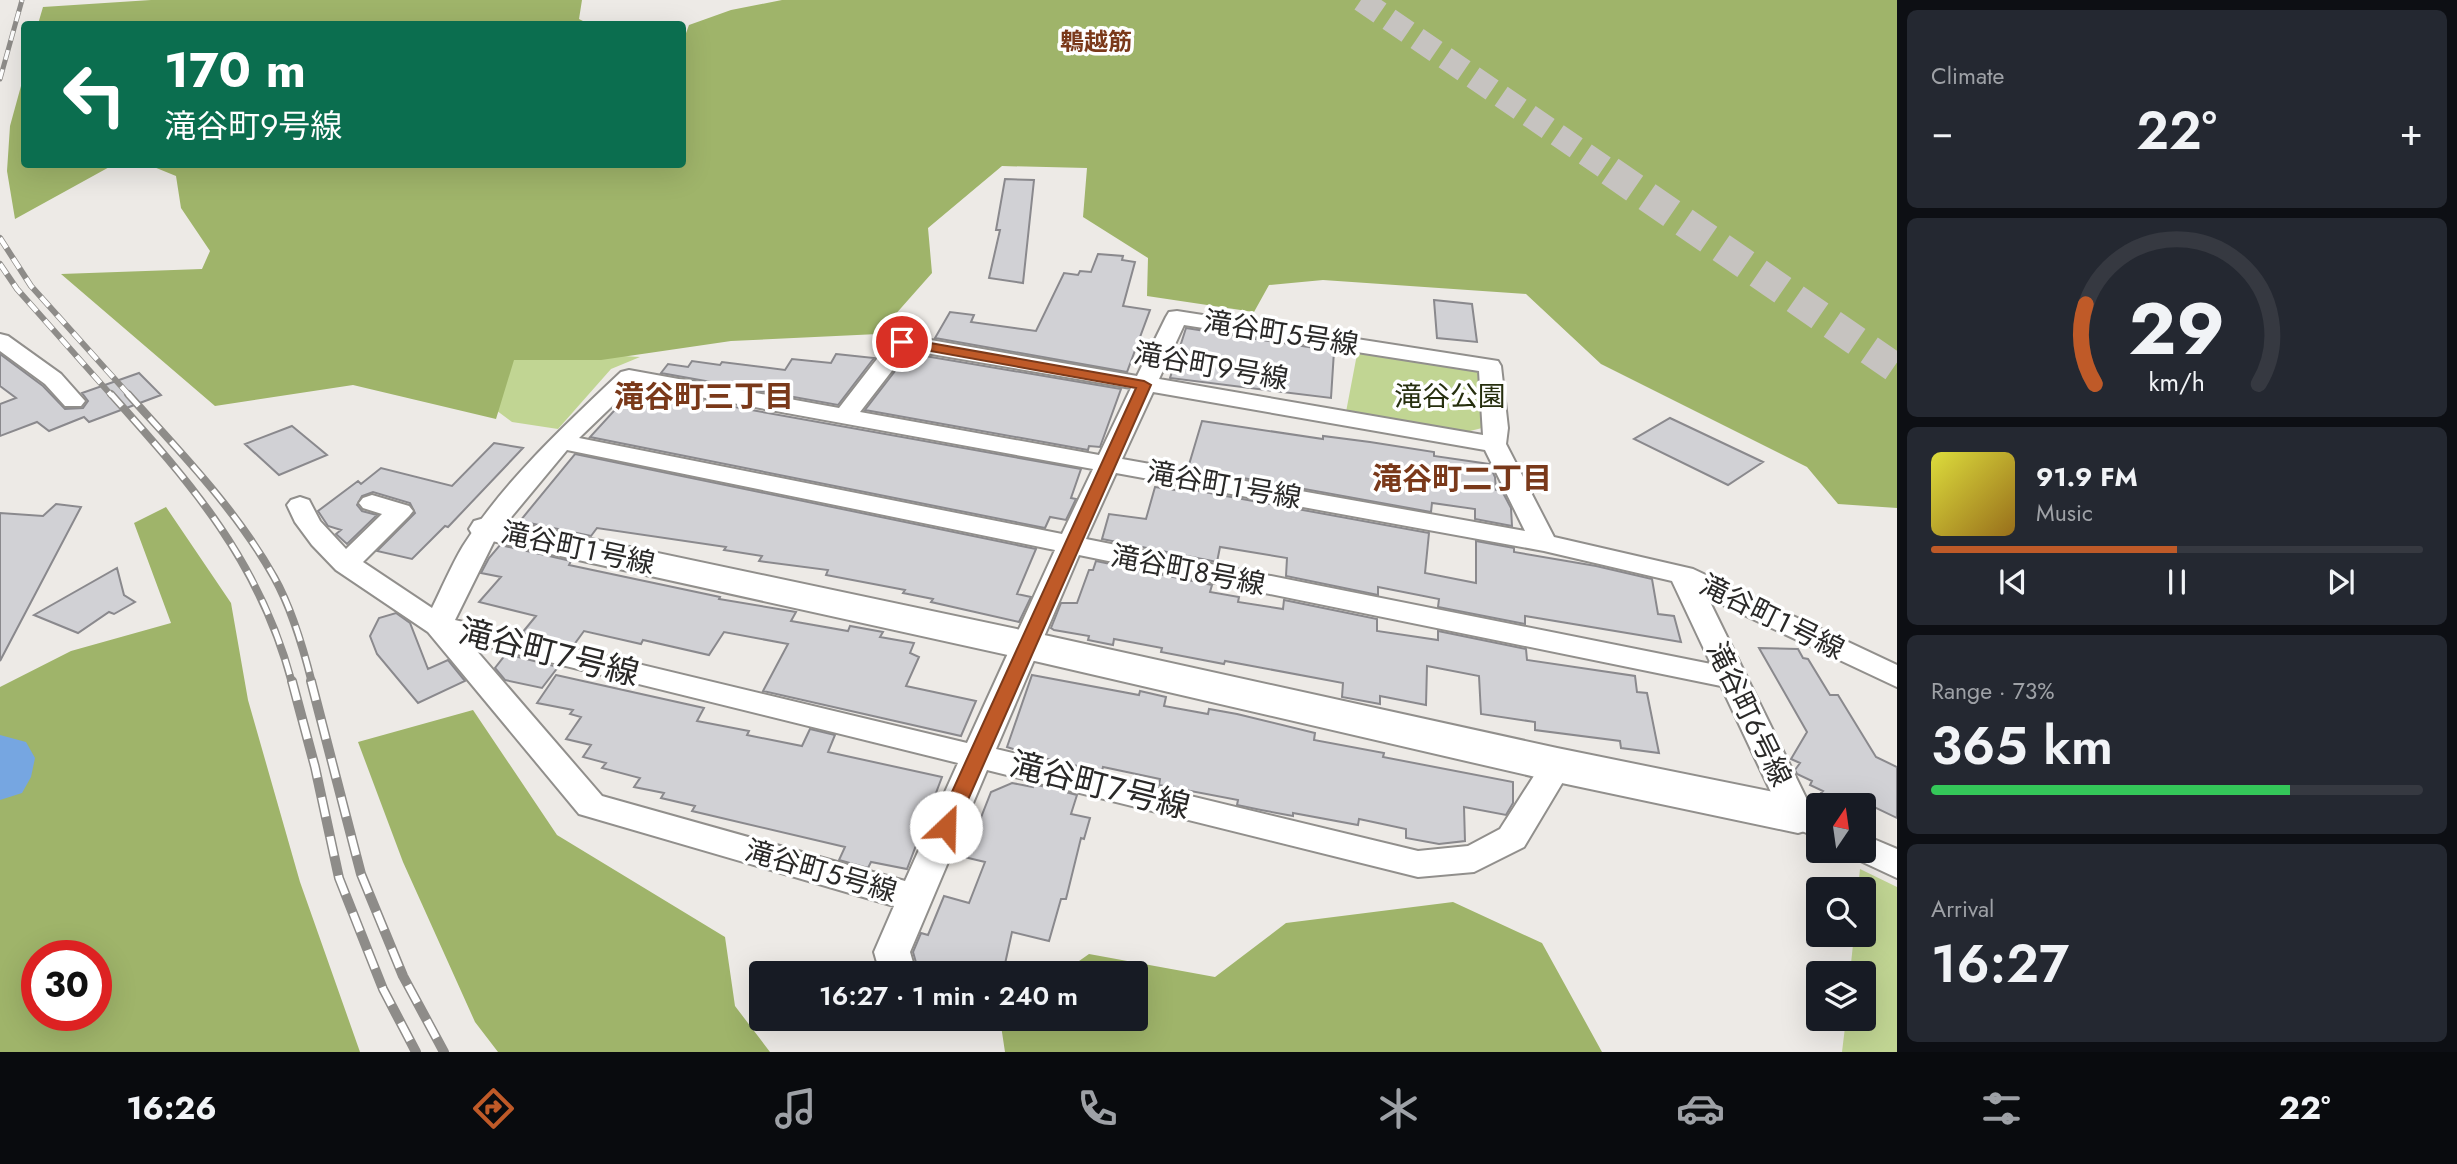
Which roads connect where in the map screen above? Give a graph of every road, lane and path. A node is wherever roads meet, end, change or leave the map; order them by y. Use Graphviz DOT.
graph roads {
  1 [pos="0,341"];
  2 [pos="1144,385"];
  3 [pos="72,401"];
  4 [pos="845,416"];
  5 [pos="562,442"];
  6 [pos="1494,444"];
  7 [pos="1108,464"];
  8 [pos="372,503"];
  9 [pos="300,505"];
  10 [pos="488,529"];
  11 [pos="1544,543"];
  12 [pos="1071,547"];
  13 [pos="346,564"];
  14 [pos="1683,575"];
  15 [pos="438,625"];
  16 [pos="1026,645"];
  17 [pos="1897,677"];
  18 [pos="1732,678"];
  19 [pos="978,755"];
  20 [pos="1557,765"];
  21 [pos="1806,816"];
  22 [pos="1806,820"];
  23 [pos="1876,854"];
  24 [pos="1897,865"];
  25 [pos="915,898"];
  26 [pos="895,961"];
  1 -- 3 [label="street"];
  2 -- 4 [label="street, 滝谷町９号線"];
  2 -- 6 [label="street, 滝谷町９号線"];
  2 -- 6 [label="street, 滝谷町５号線"];
  2 -- 7 [label="street, 滝谷町５号線"];
  4 -- 5 [label="street, 滝谷町１号線"];
  4 -- 7 [label="street, 滝谷町１号線"];
  5 -- 10 [label="street, 滝谷町１号線"];
  5 -- 12 [label="street, 滝谷町８号線"];
  6 -- 11 [label="street"];
  7 -- 11 [label="street, 滝谷町１号線"];
  7 -- 12 [label="street, 滝谷町５号線"];
  8 -- 13 [label="street"];
  9 -- 13 [label="street"];
  10 -- 15 [label="street"];
  10 -- 16 [label="street, 滝谷町１号線"];
  11 -- 14 [label="street, 滝谷町１号線"];
  12 -- 16 [label="street, 滝谷町５号線"];
  12 -- 18 [label="street, 滝谷町８号線"];
  13 -- 15 [label="street"];
  14 -- 17 [label="street, 滝谷町１号線"];
  14 -- 18 [label="street, 滝谷町６号線"];
  15 -- 19 [label="street, 滝谷町７号線"];
  15 -- 25 [label="street, 滝谷町５号線"];
  16 -- 19 [label="street, 滝谷町５号線"];
  16 -- 20 [label="street, 滝谷町１号線"];
  18 -- 21 [label="street, 滝谷町６号線"];
  19 -- 20 [label="street, 滝谷町７号線"];
  19 -- 25 [label="street, 滝谷町５号線"];
  20 -- 22 [label="street, 滝谷町１号線"];
  23 -- 24 [label="street"];
  25 -- 26 [label="street"];
}
